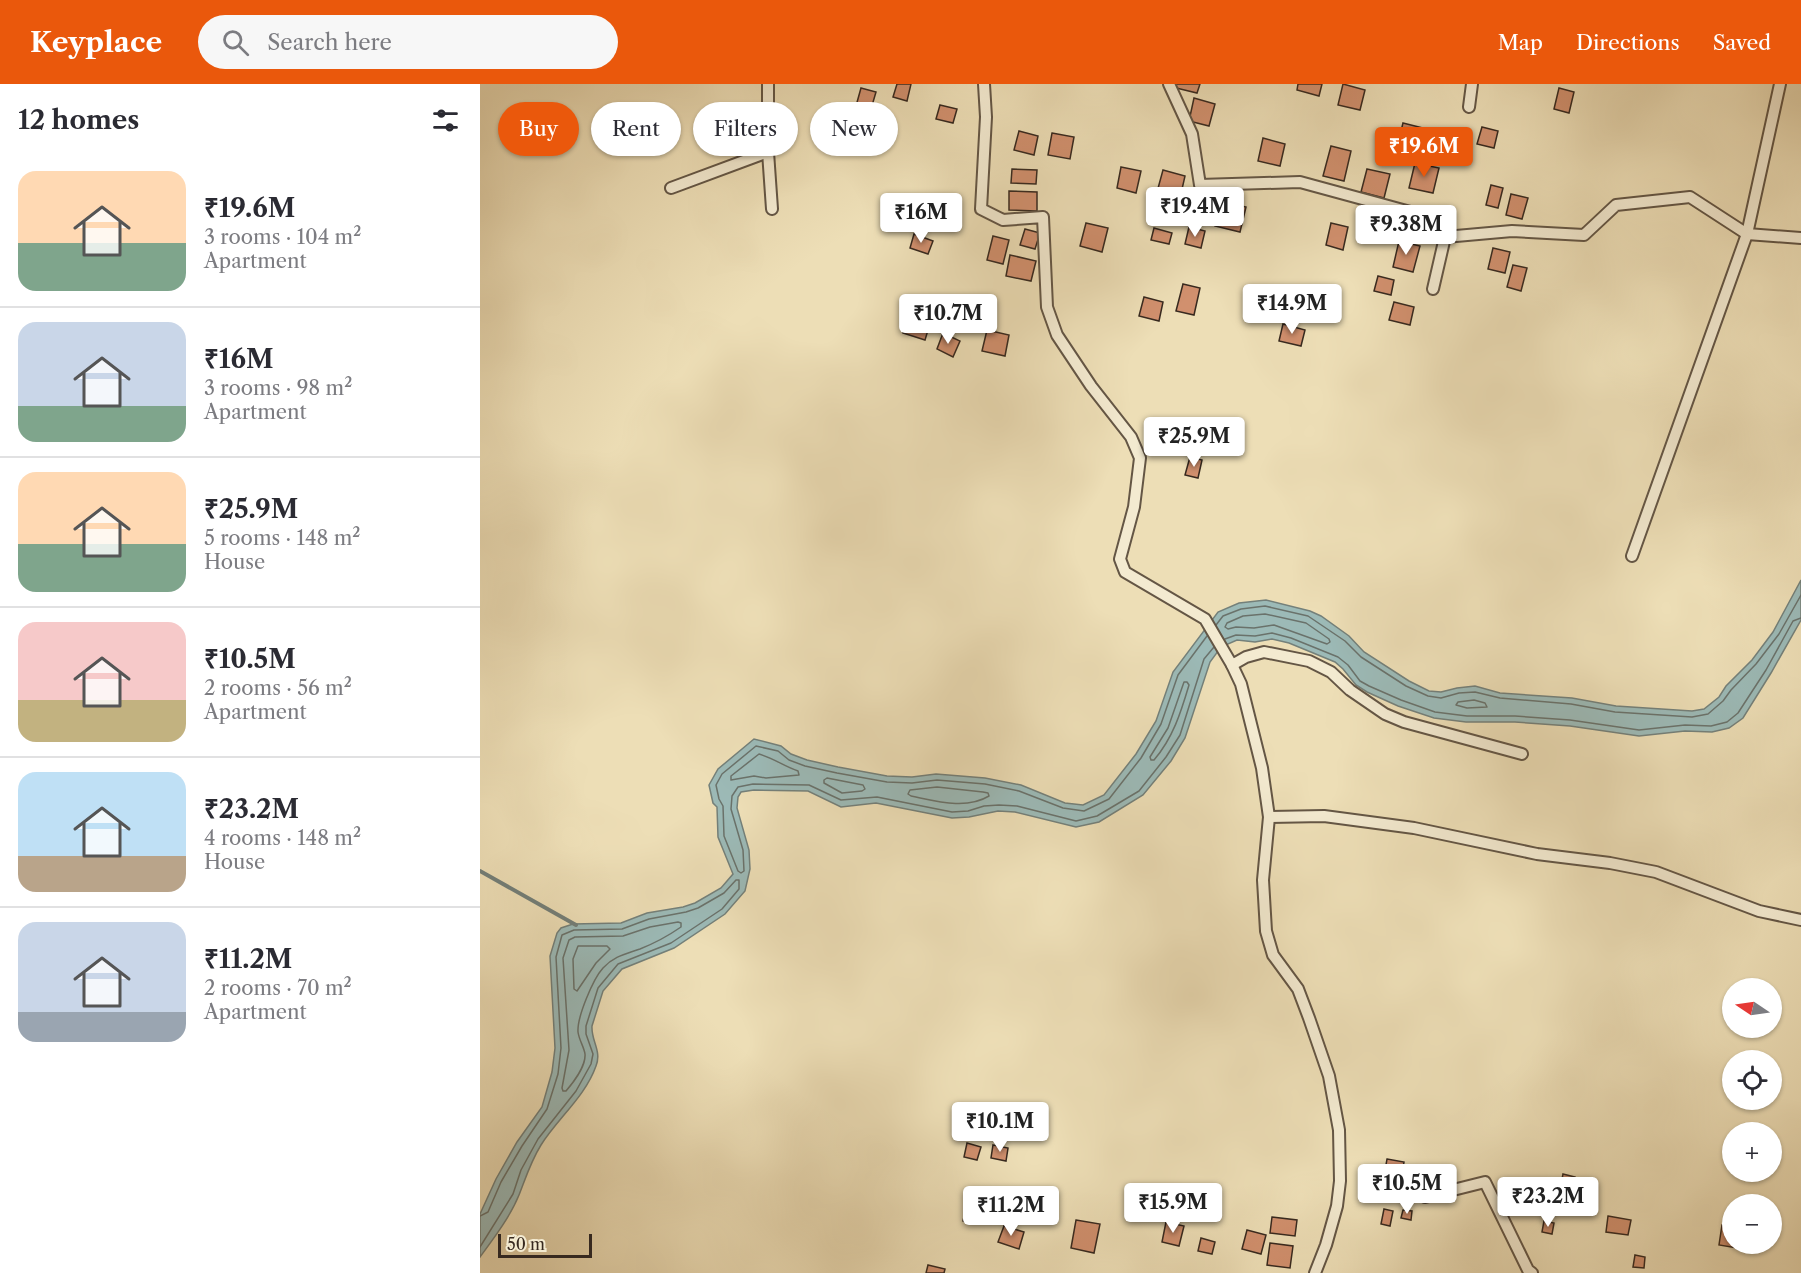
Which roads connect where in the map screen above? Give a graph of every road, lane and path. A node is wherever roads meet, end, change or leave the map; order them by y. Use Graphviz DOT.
graph roads {
  1 [pos="768,84"];
  2 [pos="984,84"];
  3 [pos="1169,84"];
  4 [pos="1472,84"];
  5 [pos="1779,84"];
  6 [pos="768,102"];
  7 [pos="1469,107"];
  8 [pos="757,156"];
  9 [pos="768,156"];
  10 [pos="671,188"];
  11 [pos="772,210"];
  12 [pos="1747,234"];
  13 [pos="1445,237"];
  14 [pos="1801,238"];
  15 [pos="1434,289"];
  16 [pos="1632,556"];
  17 [pos="1230,660"];
  18 [pos="1522,754"];
  19 [pos="1269,817"];
  20 [pos="1801,920"];
  21 [pos="1425,1197"];
  22 [pos="1315,1273"];
  23 [pos="1532,1273"];
  1 -- 6 [label="street"];
  2 -- 17 [label="street"];
  3 -- 13 [label="street"];
  4 -- 7 [label="street"];
  5 -- 12 [label="street"];
  8 -- 10 [label="street"];
  9 -- 11 [label="street"];
  12 -- 13 [label="street"];
  12 -- 14 [label="street"];
  12 -- 16 [label="street"];
  13 -- 15 [label="street"];
  17 -- 18 [label="street"];
  17 -- 19 [label="street"];
  19 -- 20 [label="street"];
  19 -- 22 [label="street"];
  21 -- 23 [label="street"];
}
